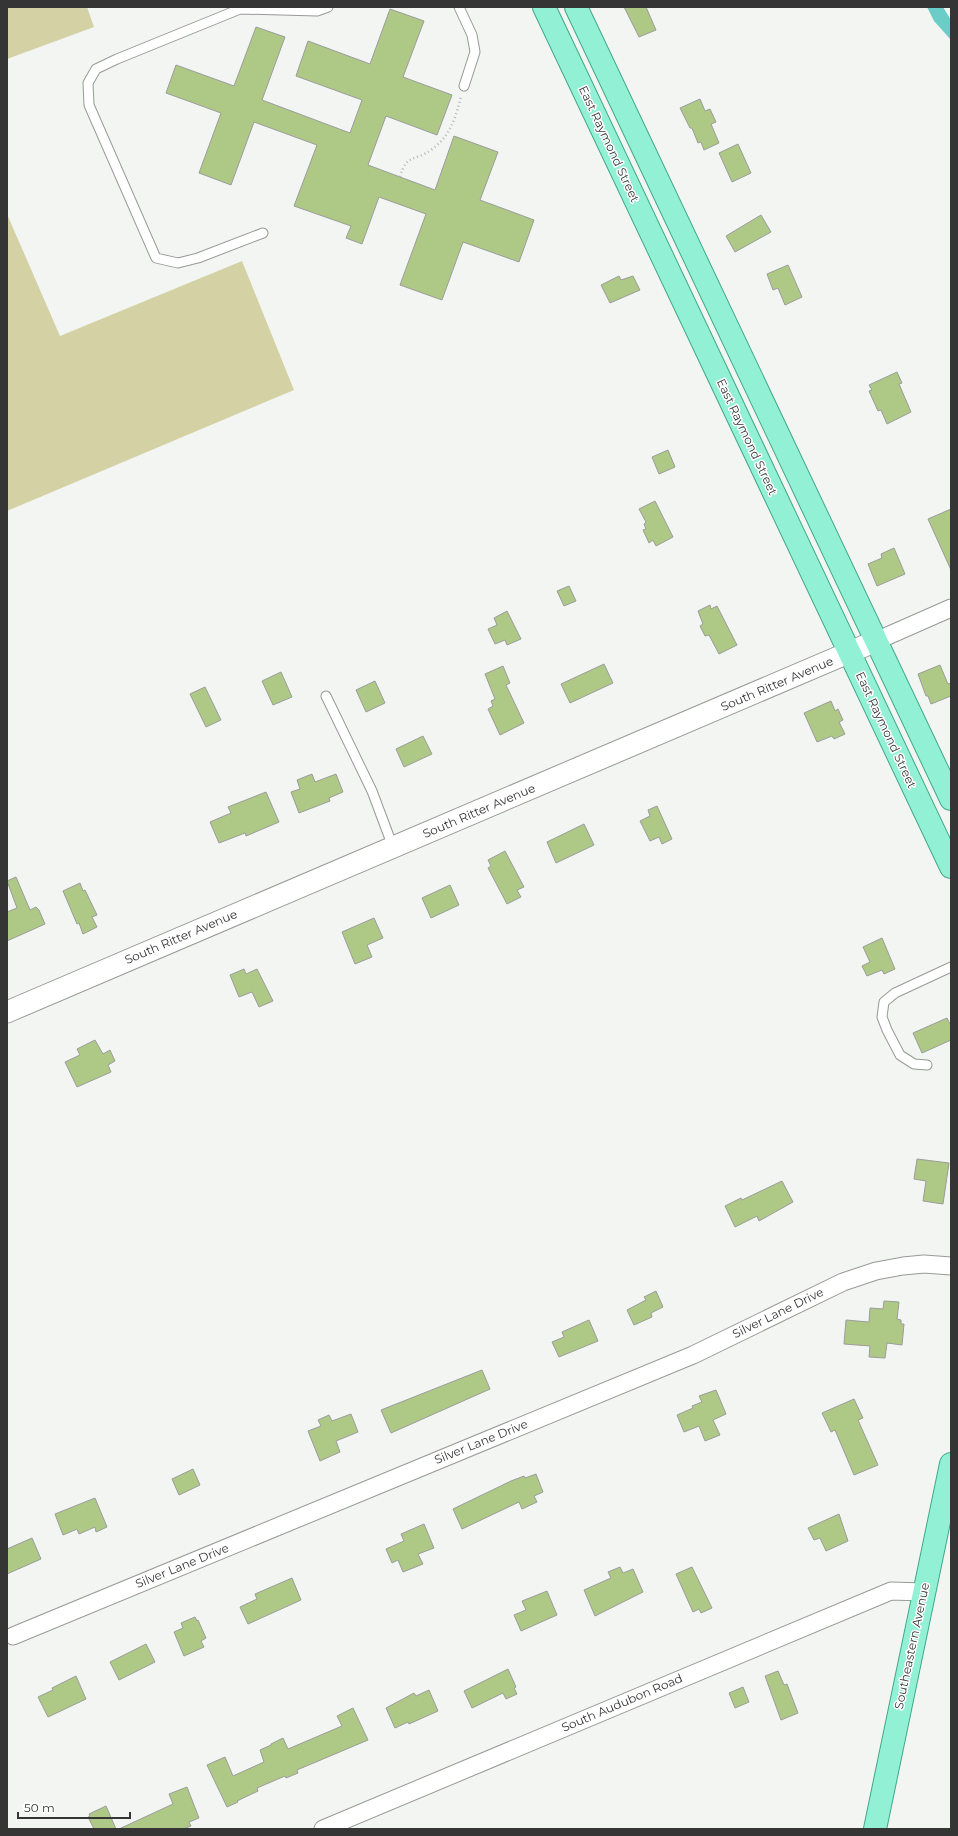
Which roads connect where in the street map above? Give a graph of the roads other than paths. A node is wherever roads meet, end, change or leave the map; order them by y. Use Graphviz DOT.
graph roads {
  1 [pos="328,7"];
  2 [pos="459,7"];
  3 [pos="544,7"];
  4 [pos="576,7"];
  5 [pos="464,86"];
  6 [pos="263,233"];
  7 [pos="951,608"];
  8 [pos="876,641"];
  9 [pos="850,652"];
  10 [pos="326,696"];
  11 [pos="951,799"];
  12 [pos="393,847"];
  13 [pos="951,867"];
  14 [pos="951,967"];
  15 [pos="7,1012"];
  16 [pos="927,1065"];
  17 [pos="951,1266"];
  18 [pos="951,1464"];
  19 [pos="923,1592"];
  20 [pos="13,1636"];
  21 [pos="323,1829"];
  22 [pos="875,1829"];
  1 -- 6 [label="lane"];
  2 -- 5 [label="lane"];
  3 -- 9 [label="main road, East Raymond Street"];
  4 -- 8 [label="main road"];
  7 -- 8 [label="street, South Ritter Avenue"];
  8 -- 9 [label="street, South Ritter Avenue"];
  8 -- 11 [label="main road"];
  9 -- 12 [label="street, South Ritter Avenue"];
  9 -- 13 [label="main road, East Raymond Street"];
  10 -- 12 [label="lane"];
  12 -- 15 [label="street, South Ritter Avenue"];
  14 -- 16 [label="lane"];
  17 -- 20 [label="street, Silver Lane Drive"];
  18 -- 19 [label="main road, Southeastern Avenue"];
  19 -- 21 [label="street, South Audubon Road"];
  19 -- 22 [label="main road, Southeastern Avenue"];
}
